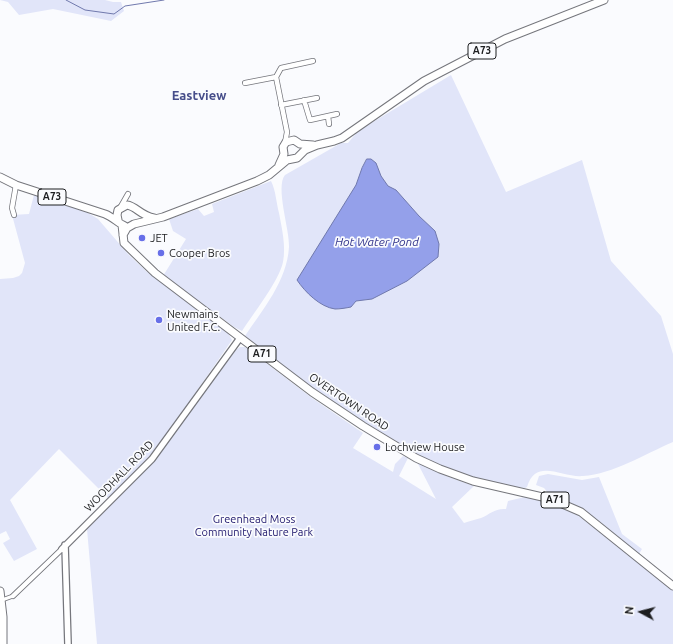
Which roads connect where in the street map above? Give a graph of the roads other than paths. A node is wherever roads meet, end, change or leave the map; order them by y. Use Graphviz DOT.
graph roads {
  1 [pos="604,0"];
  2 [pos="312,61"];
  3 [pos="276,78"];
  4 [pos="245,83"];
  5 [pos="317,98"];
  6 [pos="304,100"];
  7 [pos="280,105"];
  8 [pos="337,114"];
  9 [pos="328,116"];
  10 [pos="330,124"];
  11 [pos="286,132"];
  12 [pos="297,142"];
  13 [pos="284,144"];
  14 [pos="317,145"];
  15 [pos="301,154"];
  16 [pos="287,156"];
  17 [pos="0,178"];
  18 [pos="16,185"];
  19 [pos="120,209"];
  20 [pos="135,209"];
  21 [pos="105,214"];
  22 [pos="14,215"];
  23 [pos="156,219"];
  24 [pos="120,223"];
  25 [pos="133,225"];
  26 [pos="123,236"];
  27 [pos="240,338"];
  28 [pos="64,547"];
  29 [pos="673,586"];
  30 [pos="0,591"];
  31 [pos="13,596"];
  32 [pos="2,600"];
  33 [pos="4,644"];
  34 [pos="68,644"];
  1 -- 14 [label="main road, A73"];
  2 -- 3 [label="street"];
  3 -- 4 [label="street"];
  3 -- 7 [label="street"];
  5 -- 6 [label="street"];
  6 -- 7 [label="street"];
  6 -- 9 [label="street"];
  7 -- 11 [label="street"];
  8 -- 9 [label="street"];
  9 -- 10 [label="street"];
  11 -- 12 [label="street"];
  11 -- 13 [label="street"];
  12 -- 13 [label="main road"];
  12 -- 14 [label="main road"];
  12 -- 15 [label="main road"];
  13 -- 16 [label="main road"];
  14 -- 15 [label="main road"];
  15 -- 16 [label="main road"];
  16 -- 23 [label="main road, A73"];
  17 -- 18 [label="main road, A73"];
  18 -- 21 [label="main road, A73"];
  18 -- 22 [label="street"];
  19 -- 20 [label="main road"];
  19 -- 20 [label="street"];
  19 -- 21 [label="main road"];
  19 -- 24 [label="main road"];
  20 -- 23 [label="main road"];
  20 -- 25 [label="main road"];
  21 -- 24 [label="main road, A73"];
  23 -- 25 [label="main road, A73"];
  24 -- 25 [label="main road, A73"];
  24 -- 26 [label="main road, OVERTOWN ROAD / A71"];
  25 -- 26 [label="main road"];
  26 -- 27 [label="main road, OVERTOWN ROAD / A71"];
  27 -- 28 [label="street, WOODHALL ROAD"];
  27 -- 29 [label="main road, OVERTOWN ROAD / A71"];
  28 -- 31 [label="street, WOODHALL ROAD"];
  28 -- 34 [label="street"];
  30 -- 32 [label="main road"];
  31 -- 32 [label="street"];
  32 -- 33 [label="main road"];
}
